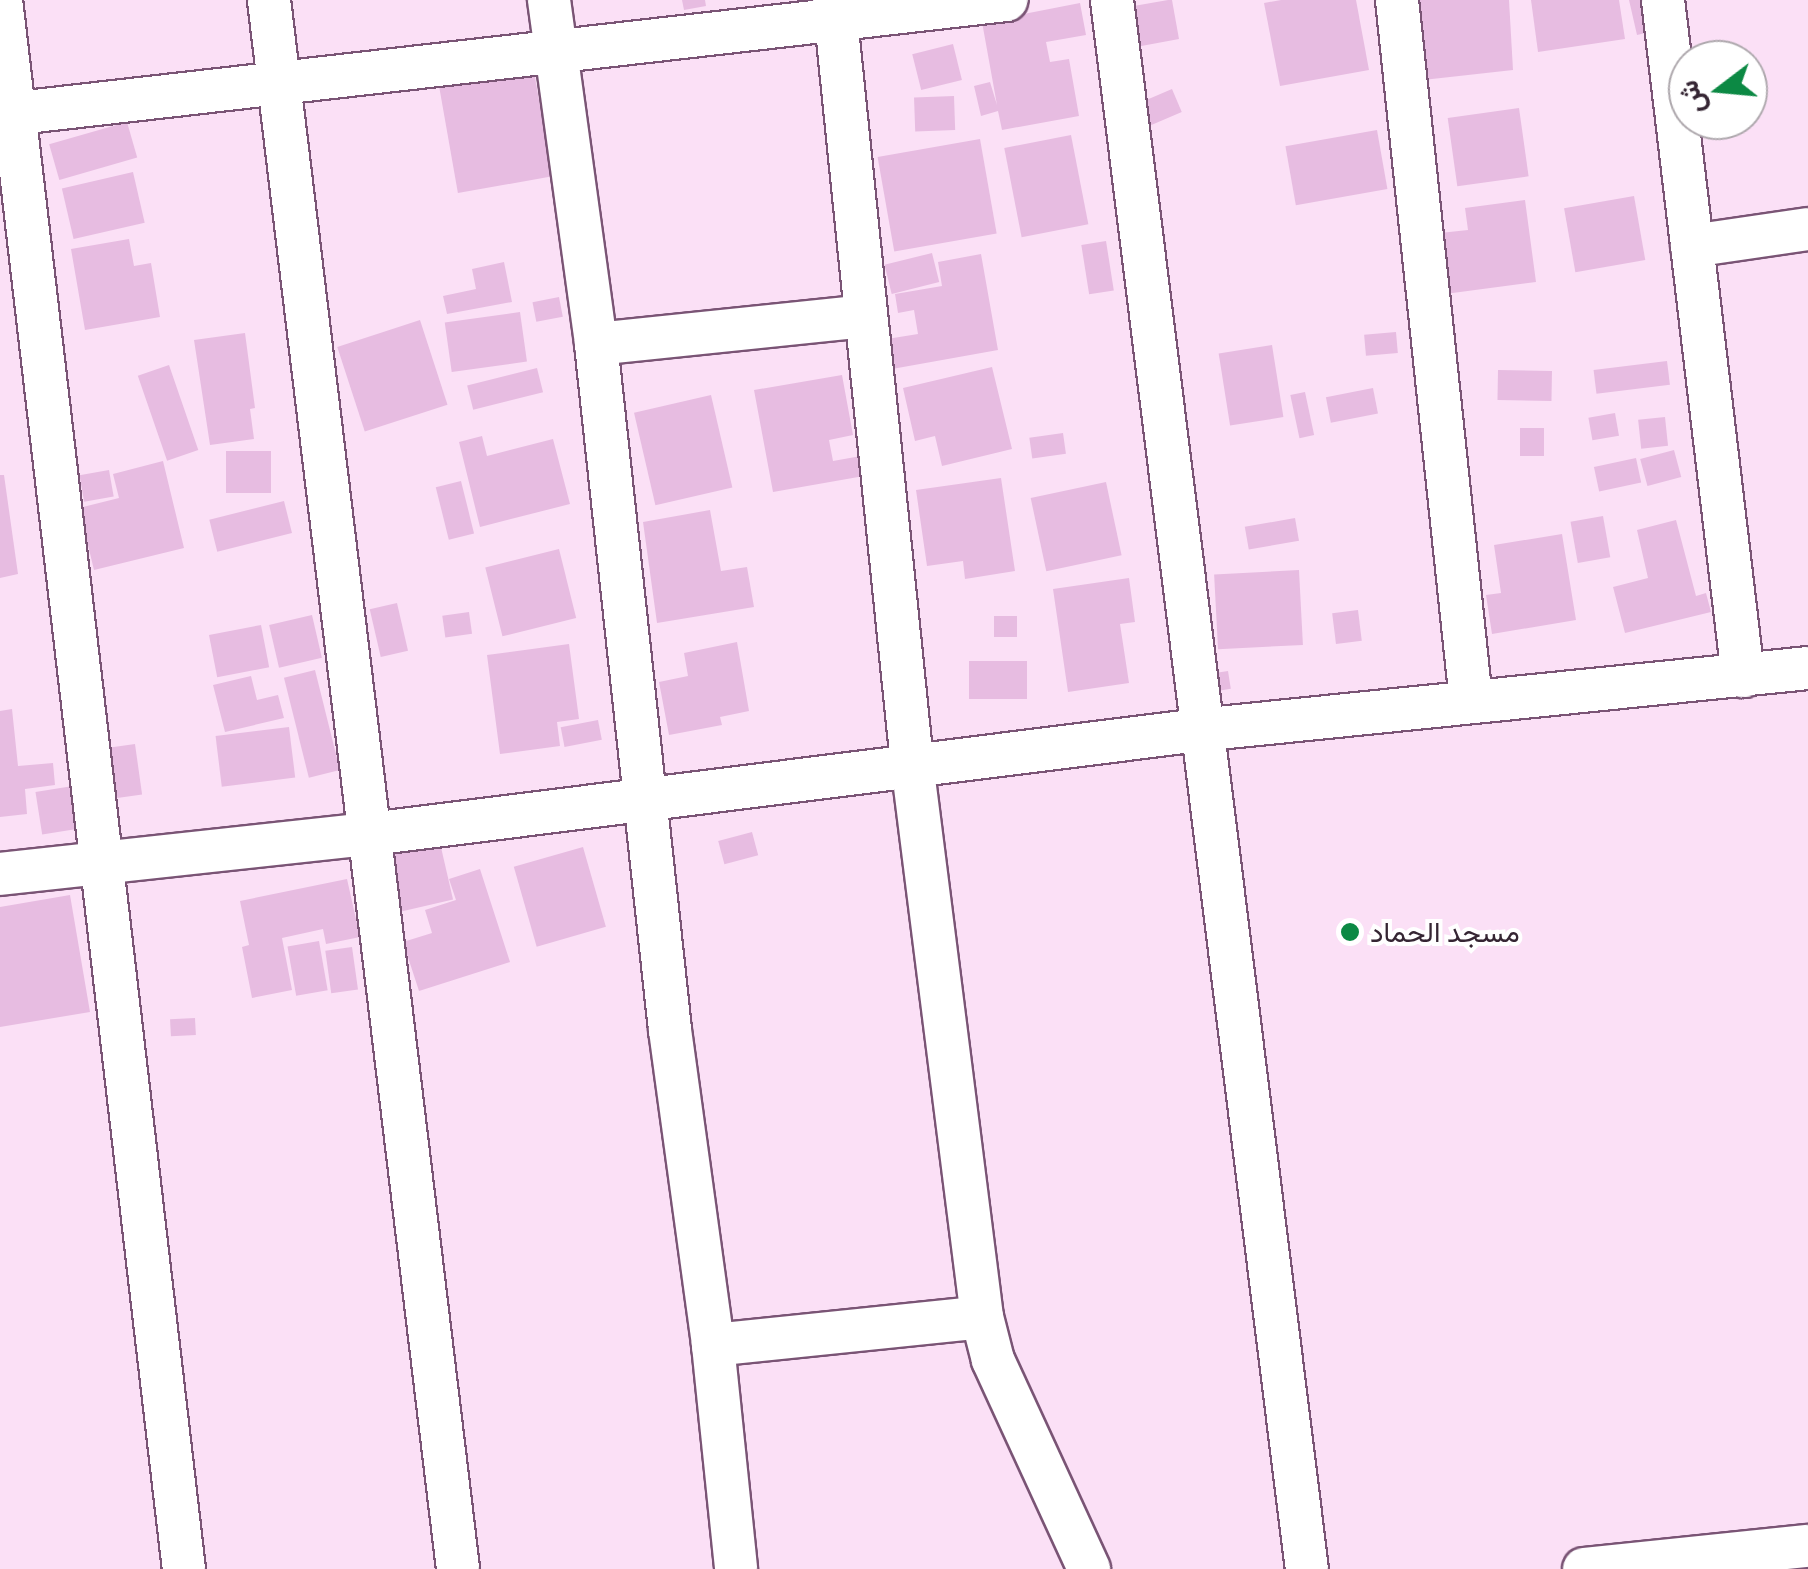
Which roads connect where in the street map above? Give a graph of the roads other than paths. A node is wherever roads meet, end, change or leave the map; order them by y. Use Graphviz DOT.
graph roads {
  1 [pos="2,0"];
  2 [pos="270,0"];
  3 [pos="549,0"];
  4 [pos="1006,0"];
  5 [pos="1112,0"];
  6 [pos="1398,0"];
  7 [pos="1663,0"];
  8 [pos="836,10"];
  9 [pos="555,52"];
  10 [pos="279,83"];
  11 [pos="7,114"];
  12 [pos="1808,229"];
  13 [pos="1692,246"];
  14 [pos="866,316"];
  15 [pos="596,344"];
  16 [pos="1808,668"];
  17 [pos="1743,676"];
  18 [pos="1471,701"];
  19 [pos="1199,730"];
  20 [pos="912,763"];
  21 [pos="646,796"];
  22 [pos="371,834"];
  23 [pos="101,863"];
  24 [pos="0,874"];
  25 [pos="982,1317"];
  26 [pos="713,1345"];
  27 [pos="1808,1546"];
  28 [pos="1600,1568"];
  29 [pos="184,1569"];
  30 [pos="458,1569"];
  31 [pos="736,1569"];
  32 [pos="1089,1569"];
  33 [pos="1307,1569"];
  1 -- 11 [label="street"];
  2 -- 10 [label="street"];
  3 -- 9 [label="street"];
  4 -- 8 [label="street"];
  5 -- 19 [label="street"];
  6 -- 18 [label="street"];
  7 -- 13 [label="street"];
  8 -- 9 [label="street"];
  8 -- 14 [label="street"];
  9 -- 10 [label="street"];
  9 -- 15 [label="street"];
  10 -- 11 [label="street"];
  10 -- 22 [label="street"];
  11 -- 23 [label="street"];
  12 -- 13 [label="street"];
  13 -- 17 [label="street"];
  14 -- 15 [label="street"];
  14 -- 20 [label="street"];
  15 -- 21 [label="street"];
  16 -- 17 [label="street"];
  17 -- 18 [label="street"];
  18 -- 19 [label="street"];
  19 -- 20 [label="street"];
  19 -- 33 [label="street"];
  20 -- 21 [label="street"];
  20 -- 25 [label="street"];
  21 -- 22 [label="street"];
  21 -- 26 [label="street"];
  22 -- 23 [label="street"];
  22 -- 30 [label="street"];
  23 -- 24 [label="street"];
  23 -- 29 [label="street"];
  25 -- 26 [label="street"];
  25 -- 32 [label="street"];
  26 -- 31 [label="street"];
  27 -- 28 [label="street"];
}
